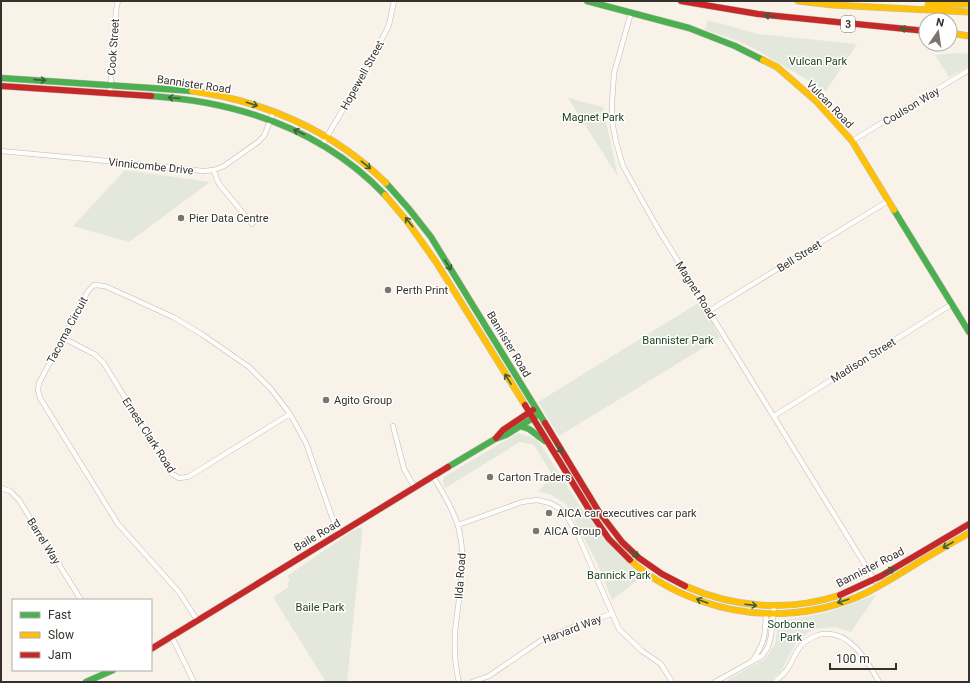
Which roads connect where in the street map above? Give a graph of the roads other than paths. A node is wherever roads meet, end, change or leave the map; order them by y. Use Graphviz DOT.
graph roads {
  1 [pos="118,1"];
  2 [pos="394,1"];
  3 [pos="586,1"];
  4 [pos="681,1"];
  5 [pos="798,1"];
  6 [pos="969,4"];
  7 [pos="833,5"];
  8 [pos="969,12"];
  9 [pos="631,13"];
  10 [pos="918,30"];
  11 [pos="958,33"];
  12 [pos="969,34"];
  13 [pos="969,70"];
  14 [pos="1,78"];
  15 [pos="111,85"];
  16 [pos="1,86"];
  17 [pos="110,94"];
  18 [pos="274,112"];
  19 [pos="270,120"];
  20 [pos="326,137"];
  21 [pos="852,141"];
  22 [pos="322,144"];
  23 [pos="1,152"];
  24 [pos="214,170"];
  25 [pos="888,200"];
  26 [pos="252,224"];
  27 [pos="952,304"];
  28 [pos="709,311"];
  29 [pos="969,332"];
  30 [pos="63,338"];
  31 [pos="535,408"];
  32 [pos="290,414"];
  33 [pos="539,414"];
  34 [pos="531,416"];
  35 [pos="774,416"];
  36 [pos="393,426"];
  37 [pos="520,426"];
  38 [pos="495,439"];
  39 [pos="549,443"];
  40 [pos="433,476"];
  41 [pos="1,488"];
  42 [pos="415,488"];
  43 [pos="969,524"];
  44 [pos="458,525"];
  45 [pos="340,533"];
  46 [pos="969,533"];
  47 [pos="874,579"];
  48 [pos="879,586"];
  49 [pos="80,599"];
  50 [pos="767,606"];
  51 [pos="774,606"];
  52 [pos="611,614"];
  53 [pos="766,614"];
  54 [pos="774,614"];
  55 [pos="197,620"];
  56 [pos="172,637"];
  57 [pos="152,648"];
  58 [pos="752,661"];
  59 [pos="111,671"];
  60 [pos="86,682"];
  61 [pos="194,682"];
  62 [pos="459,682"];
  63 [pos="472,682"];
  64 [pos="672,682"];
  65 [pos="716,682"];
  66 [pos="775,682"];
  67 [pos="879,682"];
  1 -- 15 [label="street, Cook Street"];
  2 -- 20 [label="street, Hopewell Street"];
  3 -- 9 [label="main road, Vulcan Road"];
  10 -- 4 [label="main road, 3, one-way"];
  5 -- 7 [label="main road, 3"];
  6 -- 7 [label="main road"];
  7 -- 8 [label="main road, 3"];
  9 -- 21 [label="main road, Vulcan Road"];
  9 -- 28 [label="street, Magnet Road"];
  11 -- 12 [label="main road"];
  13 -- 21 [label="street, Coulson Way"];
  14 -- 15 [label="main road, Bannister Road, one-way"];
  15 -- 17 [label="street, Cook Street"];
  15 -- 18 [label="main road, Bannister Road, one-way"];
  16 -- 17 [label="main road, Bannister Road"];
  19 -- 17 [label="main road, Bannister Road, one-way"];
  18 -- 19 [label="street, Vinnicombe Drive"];
  18 -- 20 [label="main road, Bannister Road"];
  22 -- 19 [label="main road, Bannister Road, one-way"];
  19 -- 24 [label="street, Vinnicombe Drive"];
  20 -- 22 [label="street, Hopewell Street"];
  20 -- 31 [label="main road, Bannister Road, one-way"];
  21 -- 25 [label="main road, Vulcan Road"];
  34 -- 22 [label="main road, Bannister Road, one-way"];
  23 -- 24 [label="street, Vinnicombe Drive"];
  24 -- 26 [label="street"];
  25 -- 27 [label="main road, Vulcan Road"];
  25 -- 28 [label="street, Bell Street"];
  27 -- 29 [label="main road, Vulcan Road"];
  27 -- 35 [label="street, Madison Street"];
  28 -- 35 [label="street, Magnet Road"];
  30 -- 32 [label="street, Tacoma Circuit"];
  30 -- 32 [label="street, Ernest Clark Road"];
  30 -- 55 [label="street, Tacoma Circuit"];
  31 -- 33 [label="main road, Bannister Road"];
  31 -- 34 [label="main road, Baile Road"];
  32 -- 45 [label="street, Tacoma Circuit"];
  33 -- 34 [label="main road, Baile Road"];
  33 -- 50 [label="main road, Bannister Road, one-way"];
  34 -- 37 [label="main road, Baile Road"];
  34 -- 38 [label="main road, Baile Road"];
  34 -- 39 [label="main road, Bannister Road"];
  35 -- 47 [label="street, Magnet Road"];
  36 -- 42 [label="street"];
  37 -- 38 [label="main road, Baile Road"];
  37 -- 39 [label="main road"];
  38 -- 40 [label="main road, Baile Road"];
  53 -- 39 [label="main road, Bannister Road, one-way"];
  40 -- 42 [label="main road, Baile Road"];
  40 -- 44 [label="street, Ilda Road"];
  41 -- 49 [label="street, Barrel Way"];
  42 -- 45 [label="main road, Baile Road"];
  47 -- 43 [label="main road, Bannister Road, one-way"];
  44 -- 52 [label="street"];
  44 -- 62 [label="street, Ilda Road"];
  45 -- 55 [label="main road, Baile Road"];
  46 -- 48 [label="main road, Bannister Road, one-way"];
  47 -- 48 [label="street, Magnet Road"];
  47 -- 51 [label="main road, Bannister Road"];
  48 -- 54 [label="main road, Bannister Road, one-way"];
  50 -- 51 [label="main road, Bannister Road"];
  50 -- 53 [label="street"];
  51 -- 54 [label="street"];
  52 -- 63 [label="street, Harvard Way"];
  52 -- 64 [label="street"];
  53 -- 54 [label="main road, Bannister Road"];
  53 -- 58 [label="street"];
  54 -- 58 [label="street"];
  55 -- 56 [label="main road, Baile Road"];
  56 -- 57 [label="main road, Baile Road"];
  56 -- 61 [label="street"];
  58 -- 65 [label="street"];
  59 -- 60 [label="main road"];
  66 -- 67 [label="street"];
}
